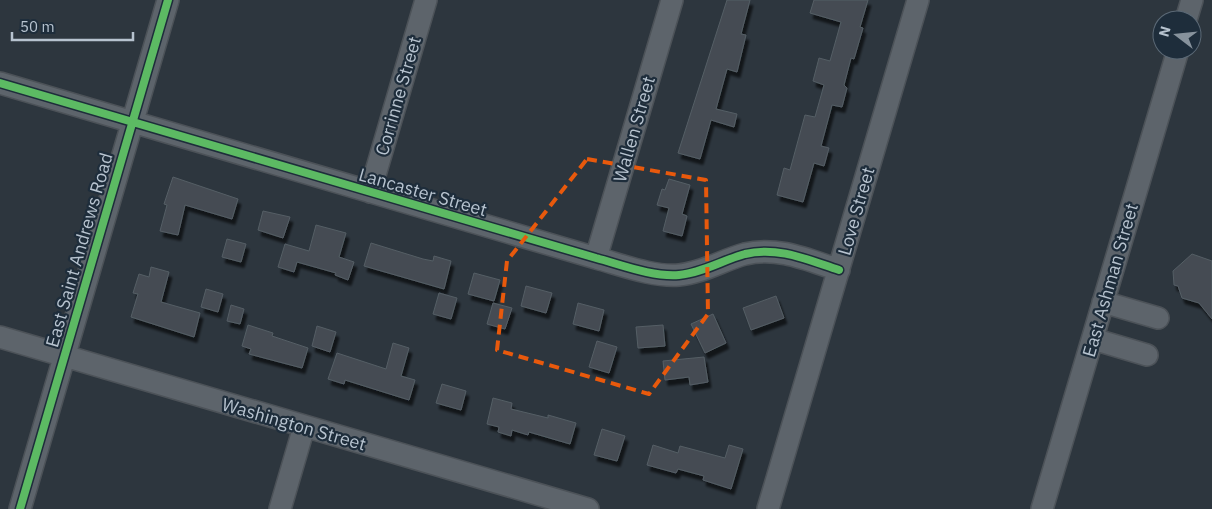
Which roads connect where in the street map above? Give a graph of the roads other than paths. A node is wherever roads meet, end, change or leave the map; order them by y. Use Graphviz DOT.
graph roads {
  1 [pos="168,0"];
  2 [pos="426,0"];
  3 [pos="672,0"];
  4 [pos="918,0"];
  5 [pos="1175,60"];
  6 [pos="0,84"];
  7 [pos="132,122"];
  8 [pos="370,192"];
  9 [pos="596,258"];
  10 [pos="838,270"];
  11 [pos="1104,302"];
  12 [pos="1158,318"];
  13 [pos="0,337"];
  14 [pos="1093,339"];
  15 [pos="1147,355"];
  16 [pos="64,356"];
  17 [pos="304,427"];
  18 [pos="536,502"];
  19 [pos="20,509"];
  20 [pos="280,509"];
  21 [pos="588,509"];
  22 [pos="768,509"];
  23 [pos="1042,509"];
  1 -- 7 [label="street, East Saint Andrews Road"];
  2 -- 8 [label="street, Corrinne Street"];
  3 -- 9 [label="street, Wallen Street"];
  4 -- 10 [label="street, Love Street"];
  5 -- 11 [label="street, East Ashman Street"];
  6 -- 7 [label="street, Lancaster Street"];
  7 -- 8 [label="street, Lancaster Street"];
  7 -- 16 [label="street, East Saint Andrews Road"];
  8 -- 9 [label="street, Lancaster Street"];
  9 -- 10 [label="street, Lancaster Street"];
  10 -- 22 [label="street, Love Street"];
  11 -- 12 [label="street"];
  11 -- 14 [label="street, East Ashman Street"];
  13 -- 16 [label="street, Washington Street"];
  14 -- 15 [label="street"];
  14 -- 23 [label="street, East Ashman Street"];
  16 -- 17 [label="street, Washington Street"];
  16 -- 19 [label="street, East Saint Andrews Road"];
  17 -- 18 [label="street, Washington Street"];
  17 -- 20 [label="street"];
  18 -- 21 [label="street, Washington Street"];
}
